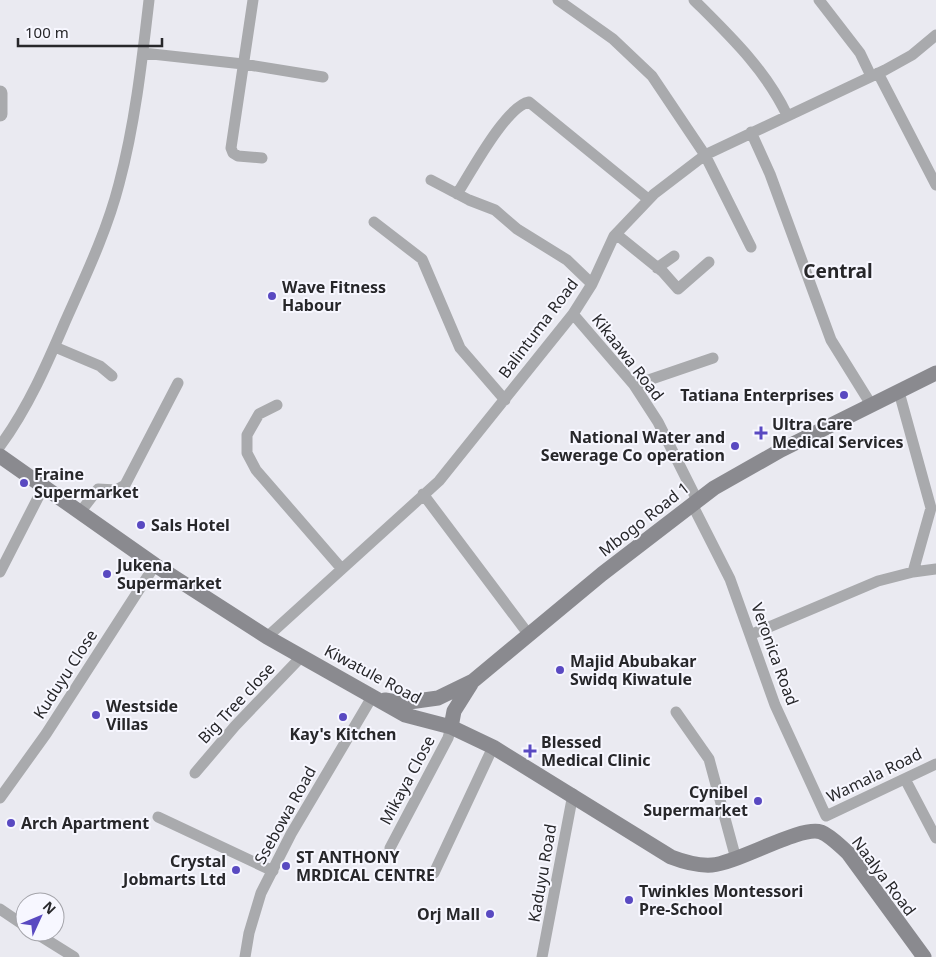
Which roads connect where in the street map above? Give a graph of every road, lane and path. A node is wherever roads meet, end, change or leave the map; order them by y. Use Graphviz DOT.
graph roads {
  1 [pos="149,0"];
  2 [pos="253,0"];
  3 [pos="558,0"];
  4 [pos="694,0"];
  5 [pos="819,0"];
  6 [pos="936,35"];
  7 [pos="143,53"];
  8 [pos="243,64"];
  9 [pos="874,74"];
  10 [pos="324,77"];
  11 [pos="0,93"];
  12 [pos="0,114"];
  13 [pos="788,115"];
  14 [pos="751,132"];
  15 [pos="705,155"];
  16 [pos="262,158"];
  17 [pos="432,180"];
  18 [pos="936,185"];
  19 [pos="457,194"];
  20 [pos="648,198"];
  21 [pos="374,222"];
  22 [pos="616,234"];
  23 [pos="751,247"];
  24 [pos="674,256"];
  25 [pos="709,262"];
  26 [pos="657,268"];
  27 [pos="592,284"];
  28 [pos="573,314"];
  29 [pos="54,347"];
  30 [pos="713,358"];
  31 [pos="936,373"];
  32 [pos="112,376"];
  33 [pos="178,383"];
  34 [pos="634,385"];
  35 [pos="899,392"];
  36 [pos="505,400"];
  37 [pos="277,405"];
  38 [pos="872,406"];
  39 [pos="0,446"];
  40 [pos="0,456"];
  41 [pos="44,486"];
  42 [pos="423,494"];
  43 [pos="695,502"];
  44 [pos="81,511"];
  45 [pos="155,565"];
  46 [pos="341,568"];
  47 [pos="936,569"];
  48 [pos="0,572"];
  49 [pos="913,572"];
  50 [pos="530,635"];
  51 [pos="750,635"];
  52 [pos="268,637"];
  53 [pos="302,656"];
  54 [pos="473,681"];
  55 [pos="372,696"];
  56 [pos="676,712"];
  57 [pos="451,727"];
  58 [pos="493,746"];
  59 [pos="936,764"];
  60 [pos="195,773"];
  61 [pos="905,779"];
  62 [pos="573,794"];
  63 [pos="0,798"];
  64 [pos="826,816"];
  65 [pos="158,818"];
  66 [pos="813,832"];
  67 [pos="936,838"];
  68 [pos="390,848"];
  69 [pos="736,859"];
  70 [pos="272,870"];
  71 [pos="434,873"];
  72 [pos="0,909"];
  73 [pos="15,919"];
  74 [pos="50,942"];
  75 [pos="74,957"];
  76 [pos="245,957"];
  77 [pos="542,957"];
  78 [pos="924,957"];
  1 -- 7 [label="street"];
  2 -- 8 [label="street"];
  3 -- 15 [label="street"];
  4 -- 13 [label="street"];
  5 -- 9 [label="street"];
  6 -- 9 [label="street, Balintuma Road"];
  7 -- 8 [label="street"];
  7 -- 29 [label="street"];
  8 -- 10 [label="street"];
  8 -- 16 [label="street"];
  9 -- 13 [label="street, Balintuma Road"];
  9 -- 18 [label="street"];
  11 -- 12 [label="street"];
  13 -- 14 [label="street, Balintuma Road"];
  14 -- 15 [label="street, Balintuma Road"];
  14 -- 38 [label="street"];
  15 -- 20 [label="street, Balintuma Road"];
  15 -- 23 [label="street"];
  17 -- 19 [label="street"];
  19 -- 20 [label="street"];
  19 -- 27 [label="street"];
  20 -- 22 [label="street, Balintuma Road"];
  21 -- 36 [label="street"];
  22 -- 26 [label="street"];
  22 -- 27 [label="street, Balintuma Road"];
  24 -- 26 [label="street"];
  25 -- 26 [label="street"];
  27 -- 28 [label="street, Balintuma Road"];
  28 -- 34 [label="street, Kikaawa Road"];
  28 -- 36 [label="street, Balintuma Road"];
  29 -- 32 [label="street"];
  29 -- 39 [label="street"];
  30 -- 34 [label="street"];
  31 -- 35 [label="main road, Mbogo Road 1"];
  33 -- 44 [label="street"];
  34 -- 43 [label="street, Kikaawa Road"];
  35 -- 38 [label="main road, Mbogo Road 1"];
  35 -- 49 [label="street"];
  36 -- 42 [label="street, Balintuma Road"];
  37 -- 46 [label="street"];
  38 -- 43 [label="main road, Mbogo Road 1"];
  40 -- 41 [label="main road, Kiwatule Road"];
  41 -- 44 [label="main road, Kiwatule Road"];
  41 -- 48 [label="street"];
  42 -- 46 [label="street, Balintuma Road"];
  42 -- 50 [label="street"];
  43 -- 50 [label="main road, Mbogo Road 1"];
  43 -- 51 [label="street, Veronica Road"];
  44 -- 45 [label="main road, Kiwatule Road"];
  45 -- 52 [label="main road, Kiwatule Road"];
  45 -- 63 [label="street, Kuduyu Close"];
  46 -- 52 [label="street, Balintuma Road"];
  47 -- 49 [label="street"];
  49 -- 51 [label="street"];
  50 -- 54 [label="main road, Mbogo Road 1"];
  51 -- 64 [label="street, Veronica Road"];
  52 -- 53 [label="main road, Kiwatule Road"];
  53 -- 55 [label="main road, Kiwatule Road"];
  53 -- 60 [label="street, Big Tree close"];
  54 -- 55 [label="main road, Mbogo Road 1"];
  54 -- 57 [label="main road, Mbogo Road 1"];
  55 -- 57 [label="main road, Kiwatule Road"];
  55 -- 70 [label="street, Ssebowa Road"];
  56 -- 69 [label="street"];
  57 -- 58 [label="main road, Kiwatule Road"];
  57 -- 68 [label="street, Mikaya Close"];
  58 -- 62 [label="main road, Kiwatule Road"];
  58 -- 71 [label="street"];
  59 -- 61 [label="street, Wamala Road"];
  61 -- 64 [label="street, Wamala Road"];
  61 -- 67 [label="street"];
  62 -- 69 [label="main road, Kiwatule Road"];
  62 -- 77 [label="street, Kaduyu Road"];
  64 -- 66 [label="street"];
  65 -- 70 [label="street"];
  66 -- 69 [label="main road, Kiwatule Road"];
  66 -- 78 [label="main road, Naalya Road"];
  70 -- 76 [label="street, Ssebowa Road"];
  72 -- 73 [label="street"];
  74 -- 75 [label="street"];
}
